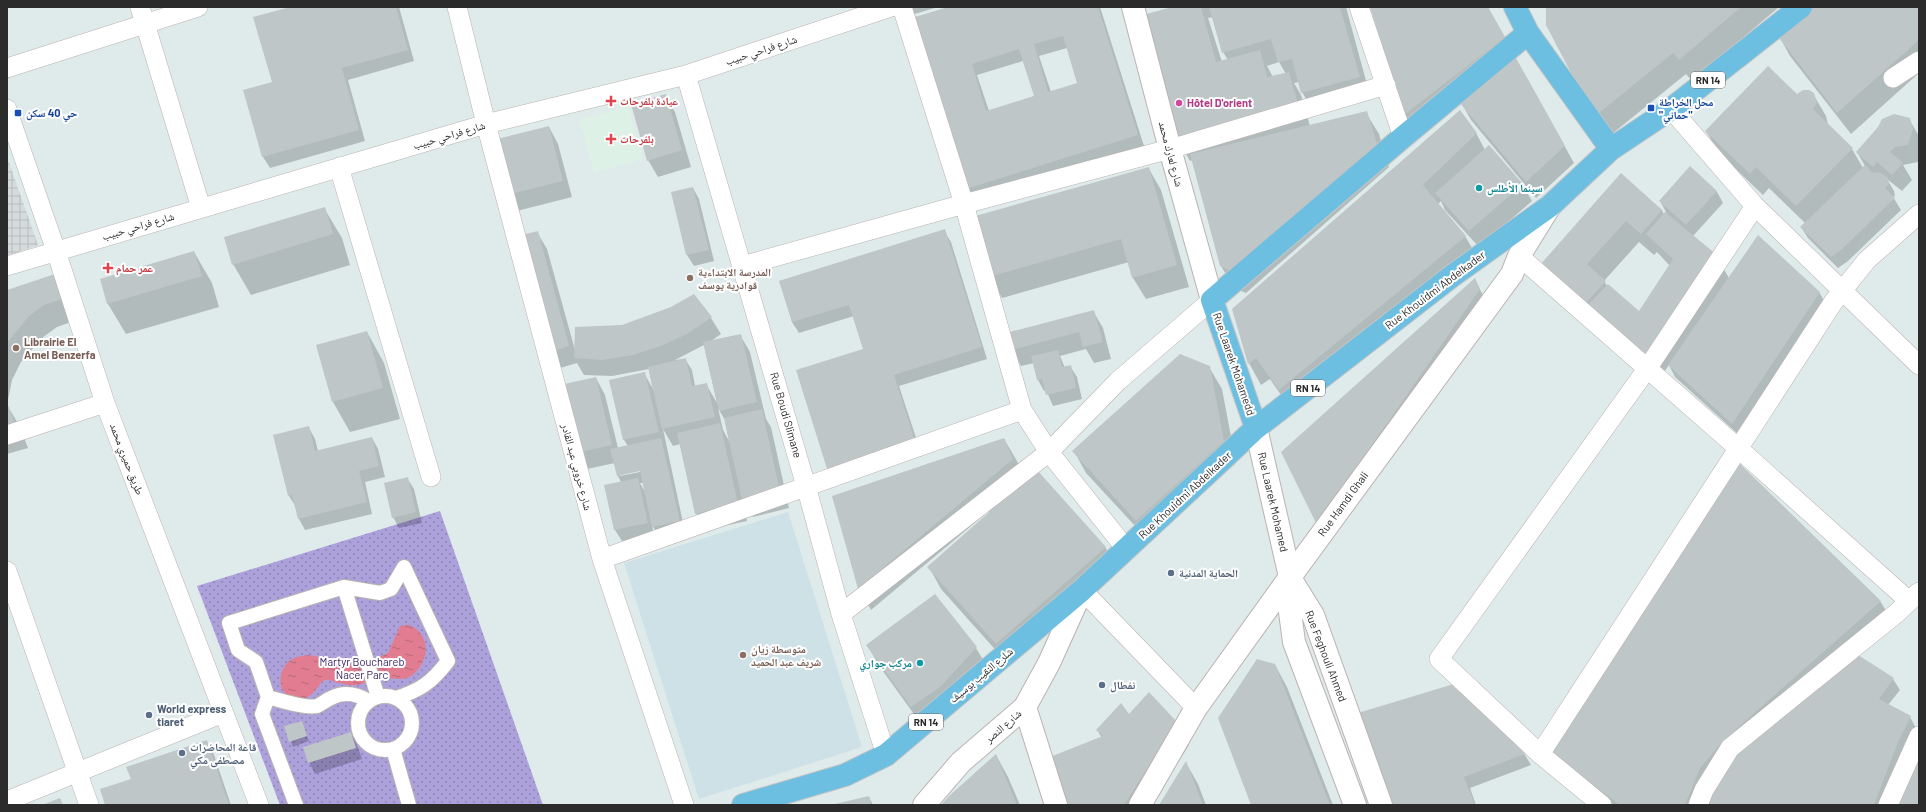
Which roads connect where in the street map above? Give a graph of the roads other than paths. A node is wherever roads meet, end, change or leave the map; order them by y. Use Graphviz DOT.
graph roads {
  1 [pos="198,7"];
  2 [pos="457,7"];
  3 [pos="891,7"];
  4 [pos="902,7"];
  5 [pos="1133,7"];
  6 [pos="1359,7"];
  7 [pos="1515,7"];
  8 [pos="1801,7"];
  9 [pos="143,15"];
  10 [pos="1528,33"];
  11 [pos="1919,61"];
  12 [pos="7,68"];
  13 [pos="686,75"];
  14 [pos="1893,78"];
  15 [pos="1386,85"];
  16 [pos="1671,109"];
  17 [pos="8,113"];
  18 [pos="486,124"];
  19 [pos="1403,137"];
  20 [pos="1170,149"];
  21 [pos="1611,149"];
  22 [pos="338,167"];
  23 [pos="964,204"];
  24 [pos="1550,206"];
  25 [pos="1755,206"];
  26 [pos="201,208"];
  27 [pos="1919,214"];
  28 [pos="56,250"];
  29 [pos="1519,256"];
  30 [pos="7,266"];
  31 [pos="742,266"];
  32 [pos="1843,290"];
  33 [pos="1212,300"];
  34 [pos="1919,365"];
  35 [pos="1647,369"];
  36 [pos="105,403"];
  37 [pos="1022,410"];
  38 [pos="1256,428"];
  39 [pos="7,435"];
  40 [pos="1738,448"];
  41 [pos="1049,452"];
  42 [pos="431,477"];
  43 [pos="806,486"];
  44 [pos="1127,550"];
  45 [pos="602,559"];
  46 [pos="7,571"];
  47 [pos="1290,577"];
  48 [pos="344,587"];
  49 [pos="1082,590"];
  50 [pos="1914,596"];
  51 [pos="841,614"];
  52 [pos="412,693"];
  53 [pos="374,695"];
  54 [pos="268,697"];
  55 [pos="396,698"];
  56 [pos="1025,707"];
  57 [pos="1196,708"];
  58 [pos="410,711"];
  59 [pos="223,713"];
  60 [pos="1919,736"];
  61 [pos="393,749"];
  62 [pos="1540,754"];
  63 [pos="886,755"];
  64 [pos="78,772"];
  65 [pos="7,801"];
  66 [pos="89,805"];
  67 [pos="259,805"];
  68 [pos="296,805"];
  69 [pos="409,805"];
  70 [pos="684,805"];
  71 [pos="743,805"];
  72 [pos="924,805"];
  73 [pos="1056,805"];
  74 [pos="1140,805"];
  75 [pos="1355,805"];
  76 [pos="1381,805"];
  77 [pos="1602,805"];
  78 [pos="1698,805"];
  79 [pos="1888,805"];
  1 -- 9 [label="street"];
  2 -- 18 [label="street, شارع خروبي عبد القادر"];
  3 -- 13 [label="street, شارع فراحي حبيب"];
  4 -- 23 [label="street"];
  5 -- 20 [label="street, شارع لعارك محمد"];
  6 -- 15 [label="street"];
  7 -- 10 [label="main road"];
  8 -- 16 [label="main road, Rue Khouidmi Abdelkader / RN 14"];
  9 -- 12 [label="street"];
  9 -- 26 [label="street"];
  10 -- 19 [label="main road"];
  10 -- 21 [label="main road"];
  11 -- 14 [label="street"];
  13 -- 18 [label="street, شارع فراحي حبيب"];
  13 -- 31 [label="street, Rue Boudi Slimane"];
  15 -- 19 [label="street"];
  15 -- 20 [label="street"];
  16 -- 21 [label="main road, Rue Khouidmi Abdelkader / RN 14"];
  16 -- 25 [label="street"];
  17 -- 28 [label="street, طريق حميري محمد"];
  18 -- 22 [label="street, شارع فراحي حبيب"];
  18 -- 45 [label="street, شارع خروبي عبد القادر"];
  19 -- 33 [label="main road"];
  20 -- 23 [label="street"];
  20 -- 33 [label="street, شارع لعارك محمد"];
  21 -- 24 [label="main road, Rue Khouidmi Abdelkader / RN 14"];
  22 -- 26 [label="street, شارع فراحي حبيب"];
  22 -- 42 [label="street"];
  23 -- 31 [label="street"];
  23 -- 37 [label="street"];
  24 -- 29 [label="street, Rue Hamdi Ghali"];
  24 -- 38 [label="main road, Rue Khouidmi Abdelkader / RN 14"];
  25 -- 32 [label="street"];
  25 -- 35 [label="street"];
  26 -- 28 [label="street, شارع فراحي حبيب"];
  27 -- 32 [label="street"];
  28 -- 30 [label="street, شارع فراحي حبيب"];
  28 -- 36 [label="street, طريق حميري محمد"];
  29 -- 35 [label="street"];
  29 -- 47 [label="street, Rue Hamdi Ghali"];
  31 -- 43 [label="street, Rue Boudi Slimane"];
  32 -- 34 [label="street"];
  32 -- 40 [label="street"];
  33 -- 38 [label="main road, Rue Laarek Mohamedd"];
  33 -- 41 [label="street"];
  35 -- 40 [label="street"];
  35 -- 62 [label="street"];
  36 -- 39 [label="street"];
  36 -- 59 [label="street, طريق حميري محمد"];
  37 -- 41 [label="street"];
  37 -- 43 [label="street"];
  38 -- 44 [label="main road, Rue Khouidmi Abdelkader / RN 14"];
  38 -- 47 [label="street, Rue Laarek Mohamed"];
  40 -- 50 [label="street"];
  40 -- 62 [label="street"];
  41 -- 44 [label="street"];
  41 -- 51 [label="street"];
  43 -- 45 [label="street"];
  43 -- 51 [label="street, Rue Boudi Slimane"];
  44 -- 49 [label="main road, Rue Khouidmi Abdelkader / RN 14"];
  45 -- 70 [label="street, شارع خروبي عبد القادر"];
  46 -- 64 [label="street"];
  47 -- 57 [label="street, Rue Hamdi Ghali"];
  47 -- 75 [label="street, Rue Feghouli Ahmed"];
  47 -- 76 [label="street, Rue Feghouli Ahmed"];
  48 -- 52 [label="street"];
  48 -- 53 [label="street"];
  48 -- 54 [label="street"];
  49 -- 56 [label="street, شارع النصر"];
  49 -- 57 [label="street"];
  49 -- 63 [label="main road, شلرع النقيب بوسيف / RN 14"];
  50 -- 78 [label="street"];
  51 -- 63 [label="street, Rue Boudi Slimane"];
  52 -- 55 [label="street"];
  52 -- 58 [label="street"];
  53 -- 54 [label="street"];
  53 -- 55 [label="street"];
  53 -- 61 [label="street"];
  54 -- 68 [label="street"];
  55 -- 58 [label="street"];
  56 -- 72 [label="street, شارع النصر"];
  56 -- 73 [label="street"];
  57 -- 74 [label="street, Rue Hamdi Ghali"];
  58 -- 61 [label="street"];
  59 -- 64 [label="street"];
  59 -- 67 [label="street, طريق حميري محمد"];
  60 -- 79 [label="street"];
  61 -- 69 [label="street"];
  62 -- 77 [label="street"];
  63 -- 71 [label="main road, شلرع النقيب بوسيف / RN 14"];
  64 -- 65 [label="street"];
  64 -- 66 [label="street"];
}
